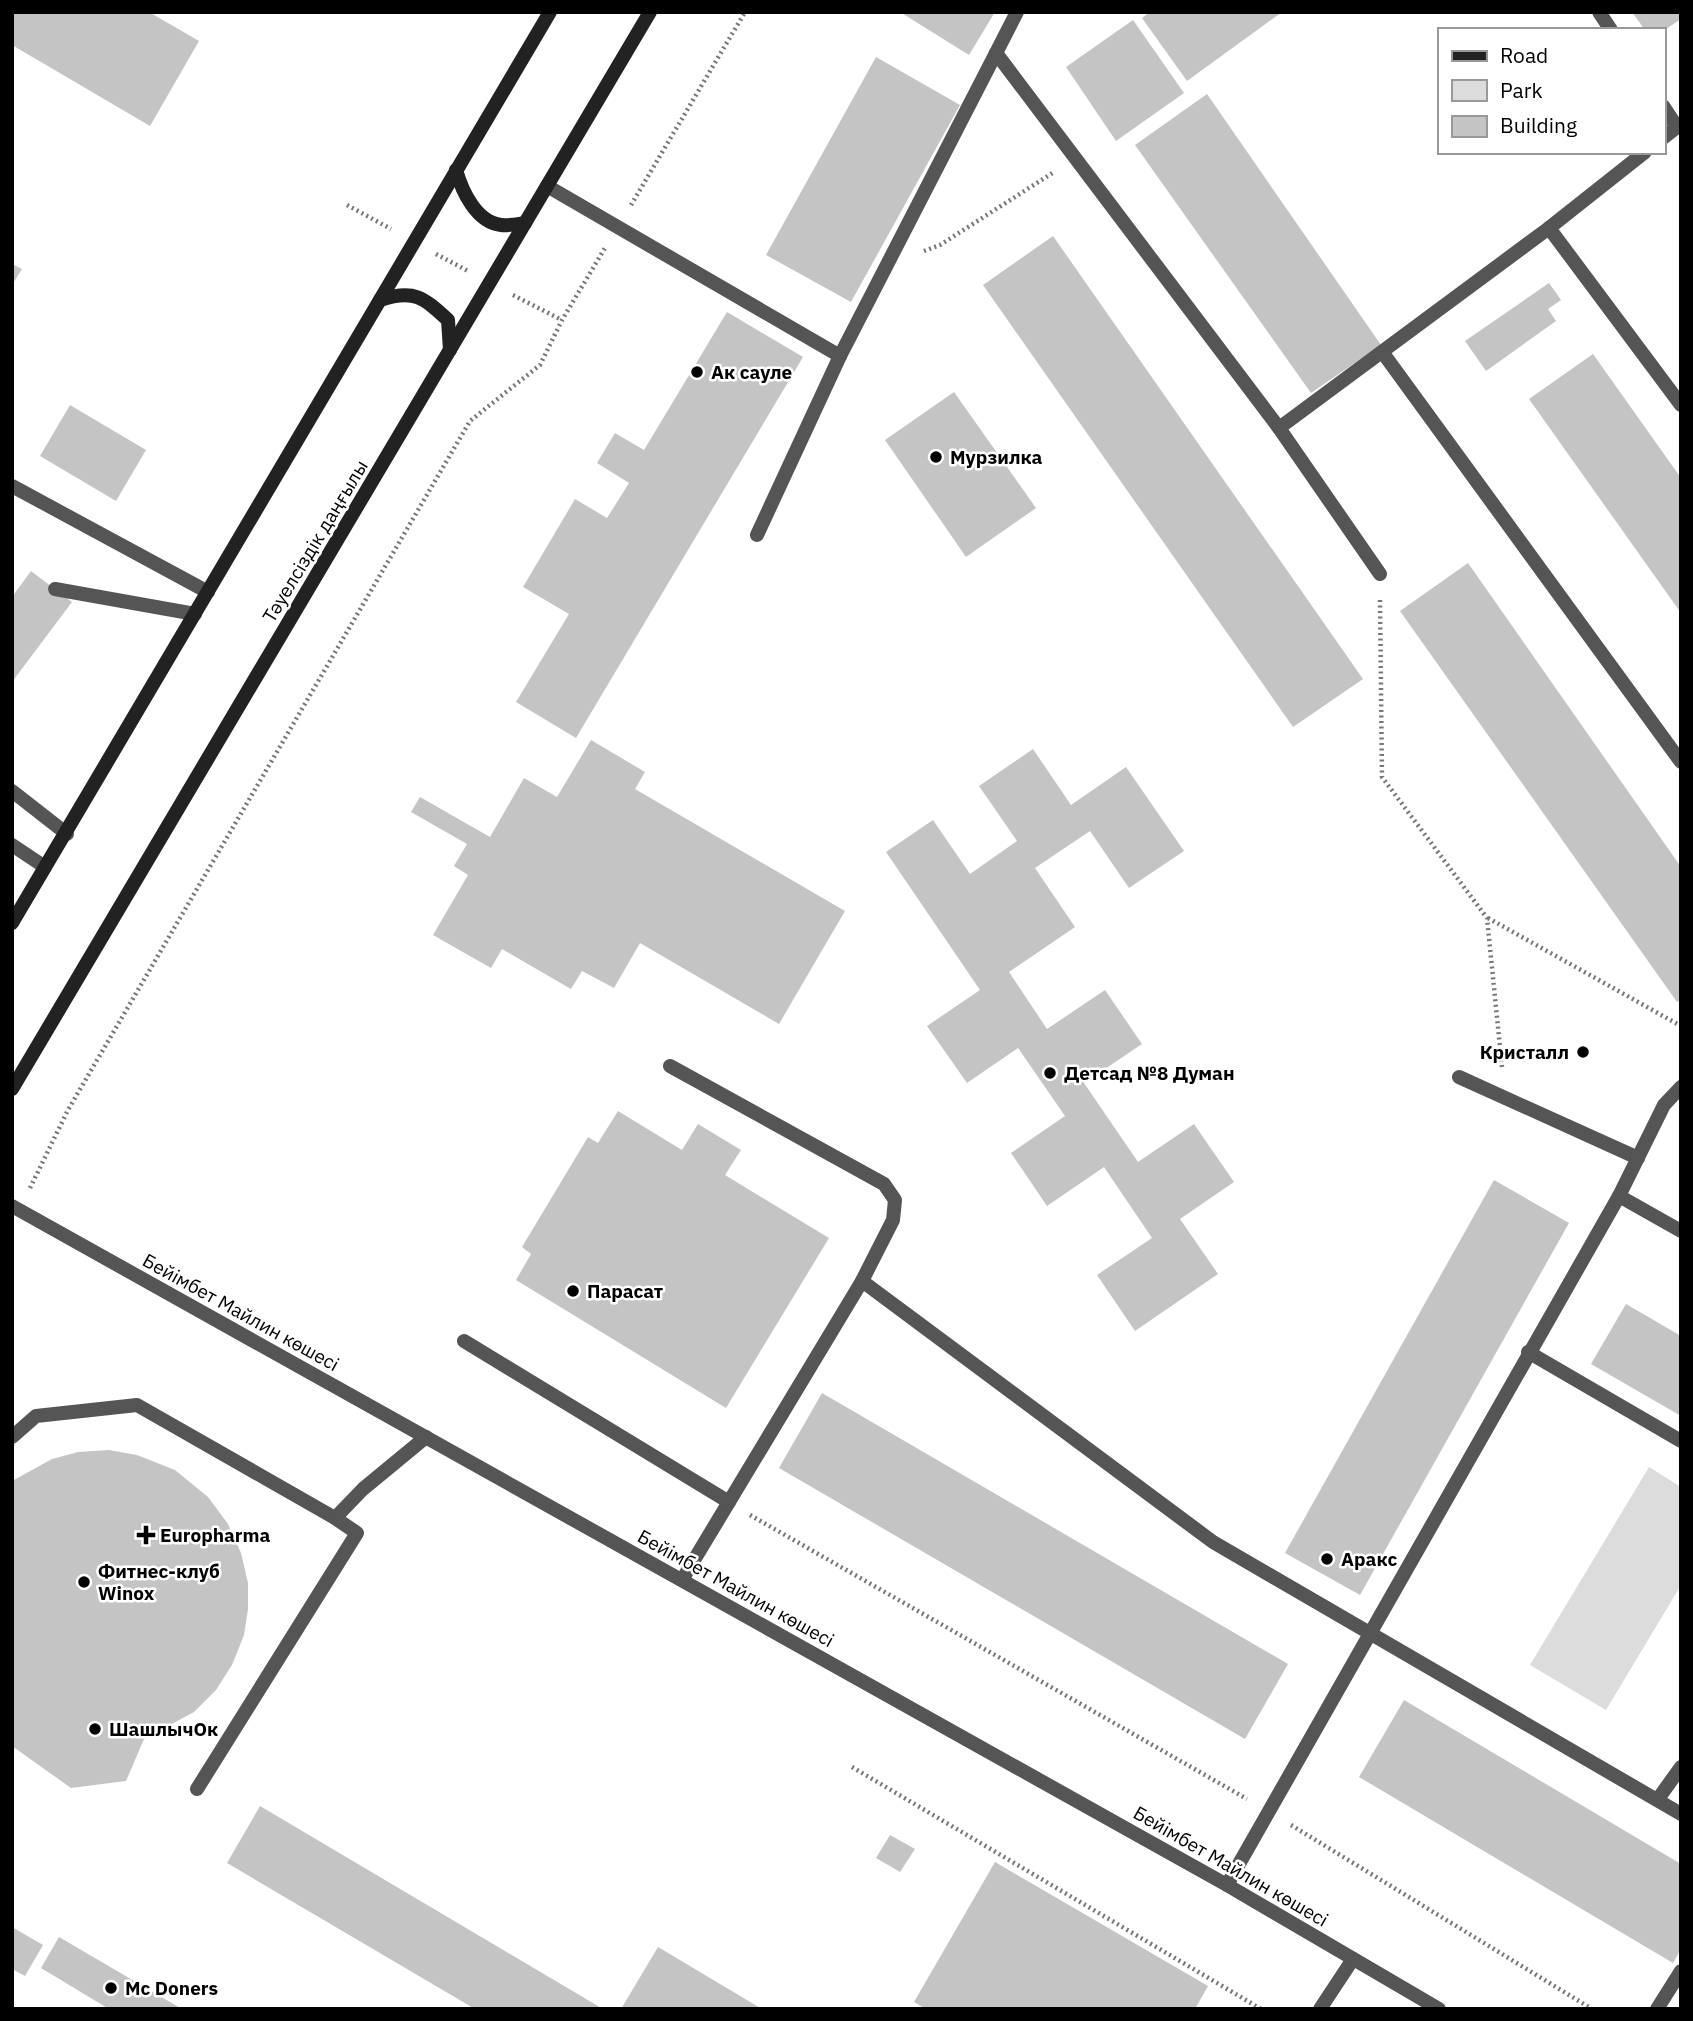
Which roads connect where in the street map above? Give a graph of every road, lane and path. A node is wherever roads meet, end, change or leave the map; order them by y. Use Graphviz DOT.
graph roads {
  1 [pos="550,12"];
  2 [pos="650,12"];
  3 [pos="746,12"];
  4 [pos="1017,12"];
  5 [pos="1599,12"];
  6 [pos="1610,28"];
  7 [pos="996,53"];
  8 [pos="1665,108"];
  9 [pos="1679,126"];
  10 [pos="1642,154"];
  11 [pos="1075,158"];
  12 [pos="456,170"];
  13 [pos="547,186"];
  14 [pos="346,205"];
  15 [pos="525,223"];
  16 [pos="618,226"];
  17 [pos="1549,228"];
  18 [pos="414,242"];
  19 [pos="886,267"];
  20 [pos="489,283"];
  21 [pos="380,300"];
  22 [pos="562,320"];
  23 [pos="450,350"];
  24 [pos="1383,353"];
  25 [pos="840,356"];
  26 [pos="1681,405"];
  27 [pos="1279,428"];
  28 [pos="12,486"];
  29 [pos="757,535"];
  30 [pos="1380,574"];
  31 [pos="55,589"];
  32 [pos="208,592"];
  33 [pos="195,614"];
  34 [pos="1681,762"];
  35 [pos="12,791"];
  36 [pos="66,834"];
  37 [pos="12,845"];
  38 [pos="45,867"];
  39 [pos="1487,918"];
  40 [pos="12,923"];
  41 [pos="1681,1026"];
  42 [pos="670,1066"];
  43 [pos="1459,1077"];
  44 [pos="1681,1087"];
  45 [pos="12,1089"];
  46 [pos="1505,1096"];
  47 [pos="1637,1158"];
  48 [pos="1619,1196"];
  49 [pos="16,1208"];
  50 [pos="1681,1231"];
  51 [pos="862,1281"];
  52 [pos="464,1341"];
  53 [pos="1528,1352"];
  54 [pos="12,1437"];
  55 [pos="426,1437"];
  56 [pos="1681,1441"];
  57 [pos="729,1502"];
  58 [pos="335,1518"];
  59 [pos="682,1580"];
  60 [pos="1371,1635"];
  61 [pos="852,1767"];
  62 [pos="1681,1767"];
  63 [pos="197,1789"];
  64 [pos="1658,1798"];
  65 [pos="1269,1811"];
  66 [pos="1681,1814"];
  67 [pos="1227,1885"];
  68 [pos="1353,1959"];
  69 [pos="1681,1971"];
  70 [pos="1261,2009"];
  71 [pos="1320,2009"];
  72 [pos="1439,2009"];
  73 [pos="1592,2009"];
  74 [pos="1657,2009"];
  1 -- 12 [label="main road"];
  2 -- 13 [label="main road, Тәуелсіздік даңғылы"];
  3 -- 16 [label="path"];
  4 -- 7 [label="street"];
  5 -- 6 [label="street"];
  7 -- 11 [label="street"];
  7 -- 19 [label="street"];
  8 -- 9 [label="street"];
  10 -- 17 [label="street"];
  11 -- 19 [label="path"];
  11 -- 27 [label="street"];
  12 -- 15 [label="main road"];
  12 -- 18 [label="main road"];
  13 -- 15 [label="main road, Тәуелсіздік даңғылы"];
  13 -- 16 [label="street"];
  14 -- 18 [label="path"];
  15 -- 20 [label="main road, Тәуелсіздік даңғылы"];
  16 -- 22 [label="path"];
  16 -- 25 [label="street"];
  17 -- 24 [label="street"];
  17 -- 26 [label="street"];
  18 -- 20 [label="path"];
  18 -- 21 [label="main road"];
  19 -- 25 [label="street"];
  20 -- 22 [label="path"];
  20 -- 23 [label="main road, Тәуелсіздік даңғылы"];
  21 -- 23 [label="main road"];
  21 -- 32 [label="main road"];
  22 -- 49 [label="path"];
  23 -- 45 [label="main road, Тәуелсіздік даңғылы"];
  24 -- 27 [label="street"];
  24 -- 34 [label="street"];
  25 -- 29 [label="street"];
  27 -- 30 [label="street"];
  28 -- 32 [label="street"];
  30 -- 39 [label="path"];
  31 -- 33 [label="street"];
  32 -- 33 [label="main road"];
  33 -- 36 [label="main road"];
  35 -- 36 [label="street"];
  36 -- 38 [label="main road"];
  37 -- 38 [label="street"];
  38 -- 40 [label="main road"];
  39 -- 41 [label="path"];
  39 -- 46 [label="path"];
  42 -- 51 [label="street"];
  43 -- 46 [label="street"];
  44 -- 47 [label="street"];
  46 -- 47 [label="street"];
  47 -- 48 [label="street"];
  48 -- 50 [label="street"];
  48 -- 53 [label="street"];
  49 -- 55 [label="street, Бейімбет Майлин көшесі"];
  51 -- 57 [label="street"];
  51 -- 60 [label="street"];
  52 -- 57 [label="street"];
  53 -- 56 [label="street"];
  53 -- 60 [label="street"];
  54 -- 58 [label="street"];
  55 -- 58 [label="street"];
  55 -- 59 [label="street, Бейімбет Майлин көшесі"];
  57 -- 59 [label="street"];
  57 -- 65 [label="path"];
  58 -- 63 [label="street"];
  59 -- 67 [label="street, Бейімбет Майлин көшесі"];
  60 -- 64 [label="street"];
  60 -- 65 [label="street"];
  61 -- 70 [label="path"];
  62 -- 64 [label="street"];
  64 -- 66 [label="street"];
  65 -- 67 [label="street"];
  65 -- 73 [label="path"];
  67 -- 68 [label="street, Бейімбет Майлин көшесі"];
  68 -- 71 [label="street"];
  68 -- 72 [label="street, Бейімбет Майлин көшесі"];
  69 -- 74 [label="street"];
}
